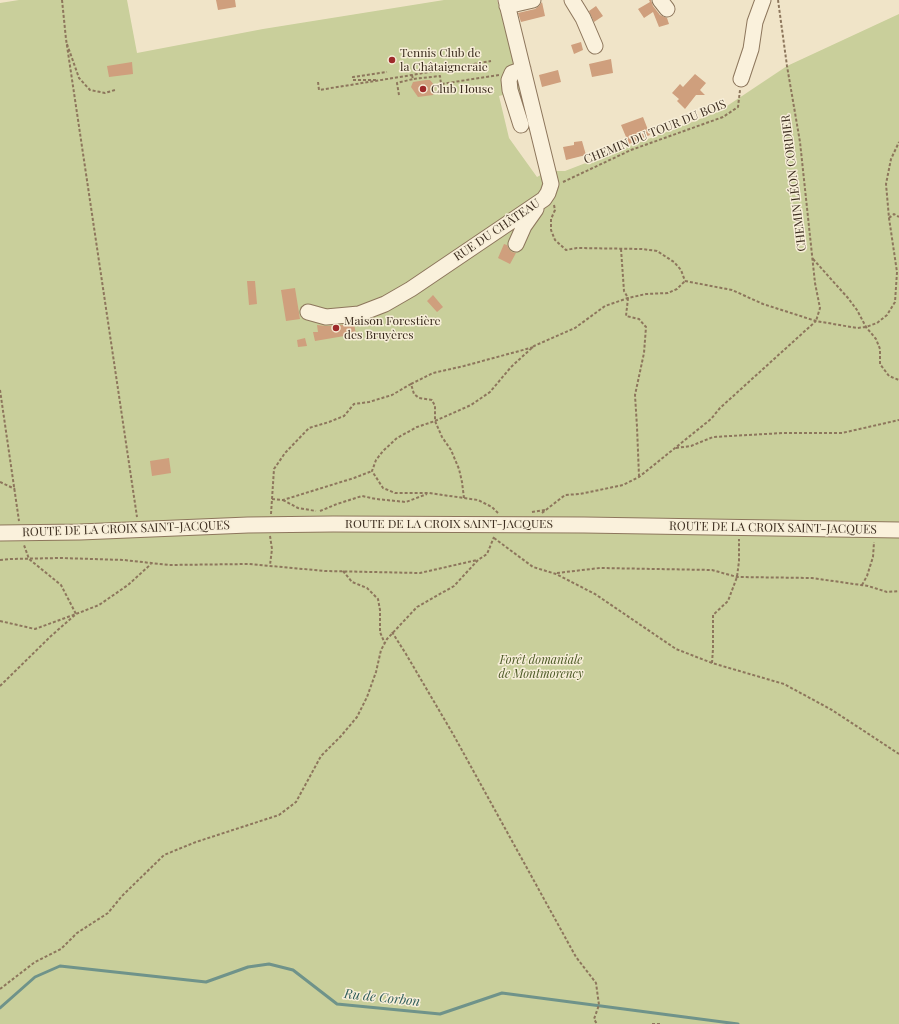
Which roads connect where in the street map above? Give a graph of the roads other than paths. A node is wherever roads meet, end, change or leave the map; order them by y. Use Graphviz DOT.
graph roads {
  1 [pos="533,0"];
  2 [pos="572,0"];
  3 [pos="763,0"];
  4 [pos="507,3"];
  5 [pos="595,46"];
  6 [pos="518,71"];
  7 [pos="741,79"];
  8 [pos="521,125"];
  9 [pos="548,199"];
  10 [pos="516,244"];
  11 [pos="308,312"];
  12 [pos="899,530"];
  13 [pos="0,532"];
  1 -- 4 [label="street"];
  2 -- 5 [label="street"];
  3 -- 7 [label="street"];
  4 -- 6 [label="street, RUE DU CHÂTEAU"];
  6 -- 8 [label="street"];
  6 -- 9 [label="street, RUE DU CHÂTEAU"];
  9 -- 10 [label="street"];
  9 -- 11 [label="street, RUE DU CHÂTEAU"];
  12 -- 13 [label="street, ROUTE DE LA CROIX SAINT-JACQUES"];
}
